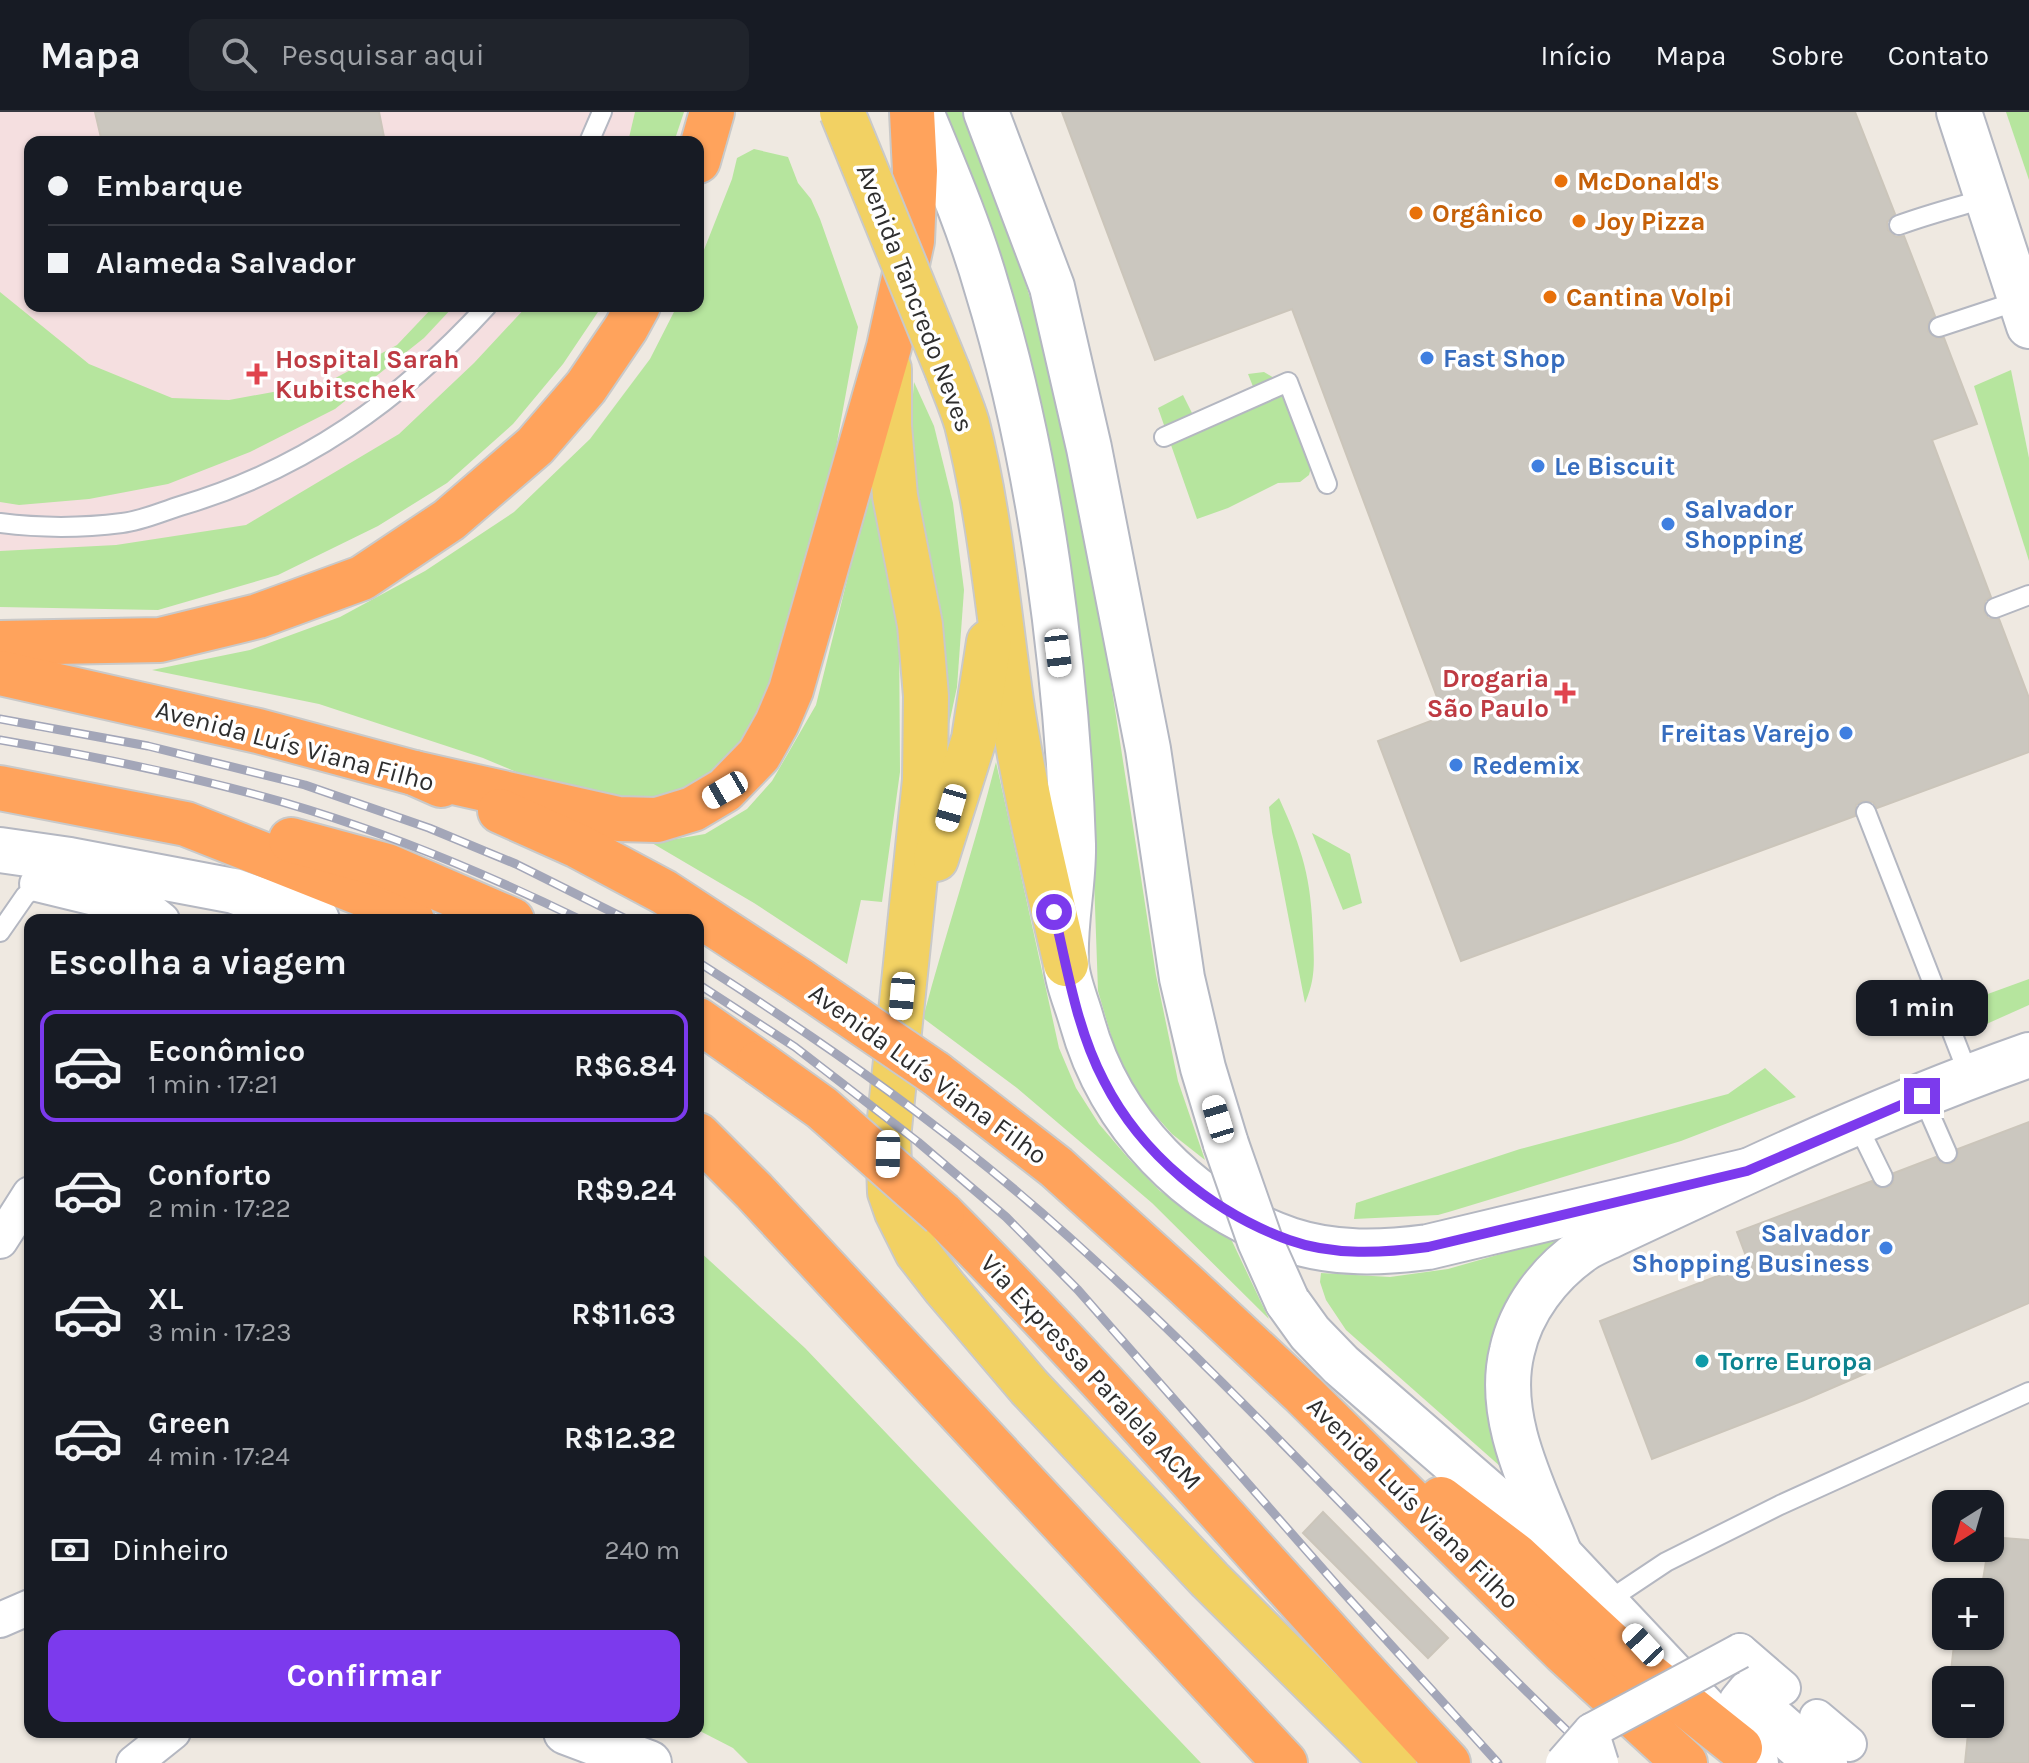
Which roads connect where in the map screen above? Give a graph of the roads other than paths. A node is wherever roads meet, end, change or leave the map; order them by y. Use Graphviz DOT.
graph roads {
  1 [pos="602,112"];
  2 [pos="712,112"];
  3 [pos="842,112"];
  4 [pos="912,112"];
  5 [pos="921,112"];
  6 [pos="986,112"];
  7 [pos="1959,112"];
  8 [pos="592,136"];
  9 [pos="704,140"];
  10 [pos="1987,198"];
  11 [pos="1899,225"];
  12 [pos="482,312"];
  13 [pos="635,312"];
  14 [pos="2025,313"];
  15 [pos="1939,327"];
  16 [pos="889,347"];
  17 [pos="1164,437"];
  18 [pos="1327,484"];
  19 [pos="0,523"];
  20 [pos="996,580"];
  21 [pos="2029,595"];
  22 [pos="1995,608"];
  23 [pos="0,643"];
  24 [pos="0,673"];
  25 [pos="414,773"];
  26 [pos="0,788"];
  27 [pos="1866,812"];
  28 [pos="186,824"];
  29 [pos="0,850"];
  30 [pos="53,872"];
  31 [pos="275,912"];
  32 [pos="154,914"];
  33 [pos="402,914"];
  34 [pos="498,914"];
  35 [pos="698,914"];
  36 [pos="704,918"];
  37 [pos="0,932"];
  38 [pos="1066,964"];
  39 [pos="904,968"];
  40 [pos="704,1024"];
  41 [pos="2029,1055"];
  42 [pos="1969,1076"];
  43 [pos="1922,1096"];
  44 [pos="1857,1124"];
  45 [pos="704,1141"];
  46 [pos="1947,1153"];
  47 [pos="704,1157"];
  48 [pos="1747,1171"];
  49 [pos="1883,1177"];
  50 [pos="754,1191"];
  51 [pos="24,1203"];
  52 [pos="0,1241"];
  53 [pos="2029,1392"];
  54 [pos="1303,1394"];
  55 [pos="1560,1555"];
  56 [pos="1604,1603"];
  57 [pos="24,1610"];
  58 [pos="0,1620"];
  59 [pos="1724,1662"];
  60 [pos="1783,1688"];
  61 [pos="1817,1717"];
  62 [pos="165,1738"];
  63 [pos="582,1738"];
  64 [pos="1596,1747"];
  65 [pos="1280,1756"];
  66 [pos="1748,1756"];
  67 [pos="1840,1757"];
  68 [pos="134,1763"];
  69 [pos="649,1763"];
  70 [pos="1394,1763"];
  71 [pos="1448,1763"];
  72 [pos="1563,1763"];
  73 [pos="1685,1763"];
  74 [pos="1810,1763"];
  1 -- 8 [label="lane"];
  2 -- 9 [label="highway"];
  3 -- 20 [label="main road, Avenida Tancredo Neves, bridge"];
  4 -- 16 [label="highway"];
  5 -- 38 [label="street"];
  6 -- 55 [label="street, bridge"];
  7 -- 10 [label="street"];
  10 -- 11 [label="lane"];
  10 -- 14 [label="street"];
  12 -- 19 [label="lane"];
  13 -- 23 [label="highway"];
  14 -- 15 [label="lane"];
  16 -- 25 [label="highway"];
  16 -- 39 [label="main road"];
  17 -- 18 [label="lane"];
  20 -- 38 [label="main road"];
  20 -- 39 [label="main road"];
  21 -- 22 [label="lane"];
  24 -- 25 [label="highway, Avenida Luís Viana Filho"];
  25 -- 35 [label="highway, Avenida Luís Viana Filho, bridge"];
  26 -- 28 [label="highway"];
  27 -- 42 [label="lane"];
  28 -- 33 [label="highway"];
  28 -- 34 [label="highway"];
  29 -- 30 [label="street"];
  30 -- 31 [label="street"];
  30 -- 32 [label="street"];
  30 -- 37 [label="lane"];
  36 -- 54 [label="highway, Avenida Luís Viana Filho, bridge"];
  38 -- 48 [label="street"];
  39 -- 70 [label="main road"];
  40 -- 71 [label="highway, Via Expressa Paralela ACM, bridge"];
  41 -- 42 [label="street"];
  42 -- 43 [label="street"];
  43 -- 44 [label="street"];
  43 -- 46 [label="lane"];
  44 -- 48 [label="street"];
  44 -- 49 [label="lane"];
  45 -- 50 [label="highway"];
  47 -- 50 [label="street"];
  48 -- 55 [label="street"];
  50 -- 65 [label="highway"];
  51 -- 52 [label="street"];
  53 -- 56 [label="lane"];
  54 -- 66 [label="highway"];
  54 -- 73 [label="highway, Avenida Luís Viana Filho"];
  55 -- 56 [label="street"];
  56 -- 66 [label="street"];
  57 -- 58 [label="street"];
  59 -- 60 [label="street, bridge"];
  59 -- 64 [label="street, bridge"];
  59 -- 67 [label="street"];
  61 -- 67 [label="street"];
  62 -- 68 [label="street"];
  63 -- 69 [label="street"];
  64 -- 72 [label="street, bridge"];
  67 -- 74 [label="street"];
}
